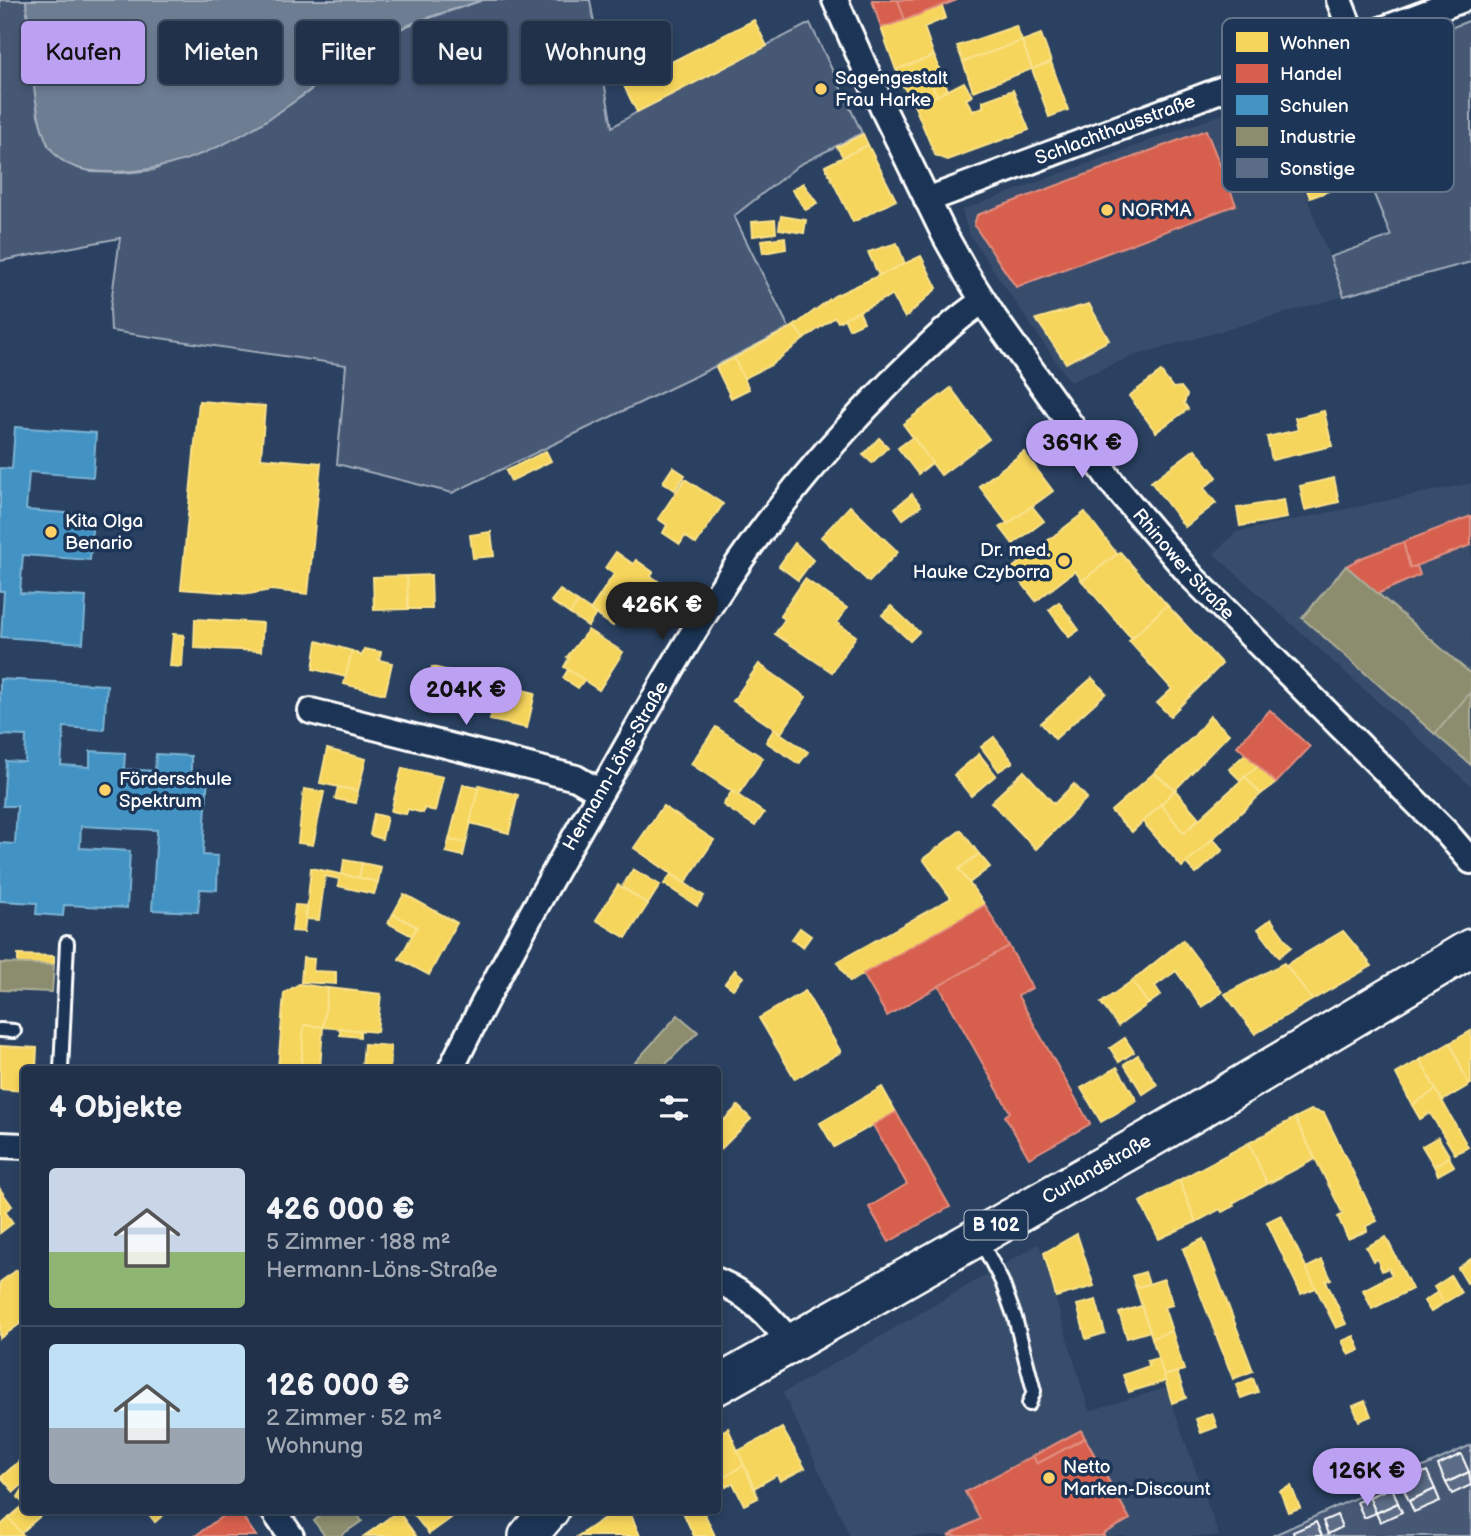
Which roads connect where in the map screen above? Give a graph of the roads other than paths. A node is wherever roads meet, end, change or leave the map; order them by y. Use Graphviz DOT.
graph roads {
  1 [pos="835,0"];
  2 [pos="1339,0"];
  3 [pos="1461,0"];
  4 [pos="1346,18"];
  5 [pos="1414,18"];
  6 [pos="1222,90"];
  7 [pos="927,200"];
  8 [pos="984,301"];
  9 [pos="310,711"];
  10 [pos="600,792"];
  11 [pos="1471,861"];
  12 [pos="66,943"];
  13 [pos="1471,948"];
  14 [pos="0,1030"];
  15 [pos="14,1031"];
  16 [pos="61,1066"];
  17 [pos="453,1066"];
  18 [pos="0,1145"];
  19 [pos="21,1146"];
  20 [pos="978,1236"];
  21 [pos="721,1282"];
  22 [pos="791,1342"];
  23 [pos="721,1383"];
  24 [pos="1029,1404"];
  25 [pos="276,1514"];
  26 [pos="547,1514"];
  27 [pos="291,1536"];
  28 [pos="528,1536"];
  1 -- 7 [label="street, Rhinower Straße"];
  2 -- 4 [label="street"];
  3 -- 5 [label="street, Schlachthausstraße"];
  6 -- 7 [label="street, Schlachthausstraße"];
  7 -- 8 [label="street, Rhinower Straße"];
  8 -- 10 [label="street, Hermann-Löns-Straße"];
  8 -- 11 [label="street, Rhinower Straße"];
  9 -- 10 [label="street"];
  10 -- 17 [label="street, Hermann-Löns-Straße"];
  12 -- 16 [label="lane"];
  13 -- 20 [label="main road, Curlandstraße / B 102"];
  14 -- 15 [label="lane"];
  18 -- 19 [label="street"];
  20 -- 22 [label="main road, Curlandstraße / B 102"];
  20 -- 24 [label="lane"];
  21 -- 22 [label="street"];
  22 -- 23 [label="main road, Curlandstraße / B 102"];
  25 -- 27 [label="street"];
  26 -- 28 [label="main road"];
}
